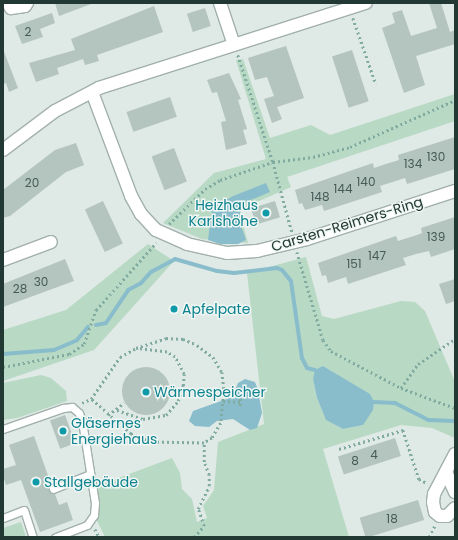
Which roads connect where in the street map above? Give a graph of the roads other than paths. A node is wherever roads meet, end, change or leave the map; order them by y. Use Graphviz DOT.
graph roads {
  1 [pos="8,3"];
  2 [pos="27,3"];
  3 [pos="220,3"];
  4 [pos="366,3"];
  5 [pos="234,45"];
  6 [pos="92,92"];
  7 [pos="3,150"];
  8 [pos="455,191"];
  9 [pos="51,242"];
  10 [pos="3,260"];
  11 [pos="3,429"];
  12 [pos="455,454"];
  13 [pos="446,472"];
  14 [pos="90,474"];
  15 [pos="53,489"];
  16 [pos="455,492"];
  17 [pos="455,508"];
  18 [pos="3,518"];
  19 [pos="33,537"];
  20 [pos="55,537"];
  1 -- 2 [label="street"];
  3 -- 5 [label="street"];
  4 -- 5 [label="street"];
  5 -- 6 [label="street"];
  6 -- 7 [label="street"];
  6 -- 8 [label="street, Carsten-Reimers-Ring"];
  9 -- 10 [label="street"];
  11 -- 14 [label="lane"];
  12 -- 13 [label="street"];
  13 -- 16 [label="street"];
  13 -- 17 [label="street"];
  14 -- 15 [label="lane"];
  14 -- 20 [label="lane"];
  18 -- 19 [label="lane"];
}
